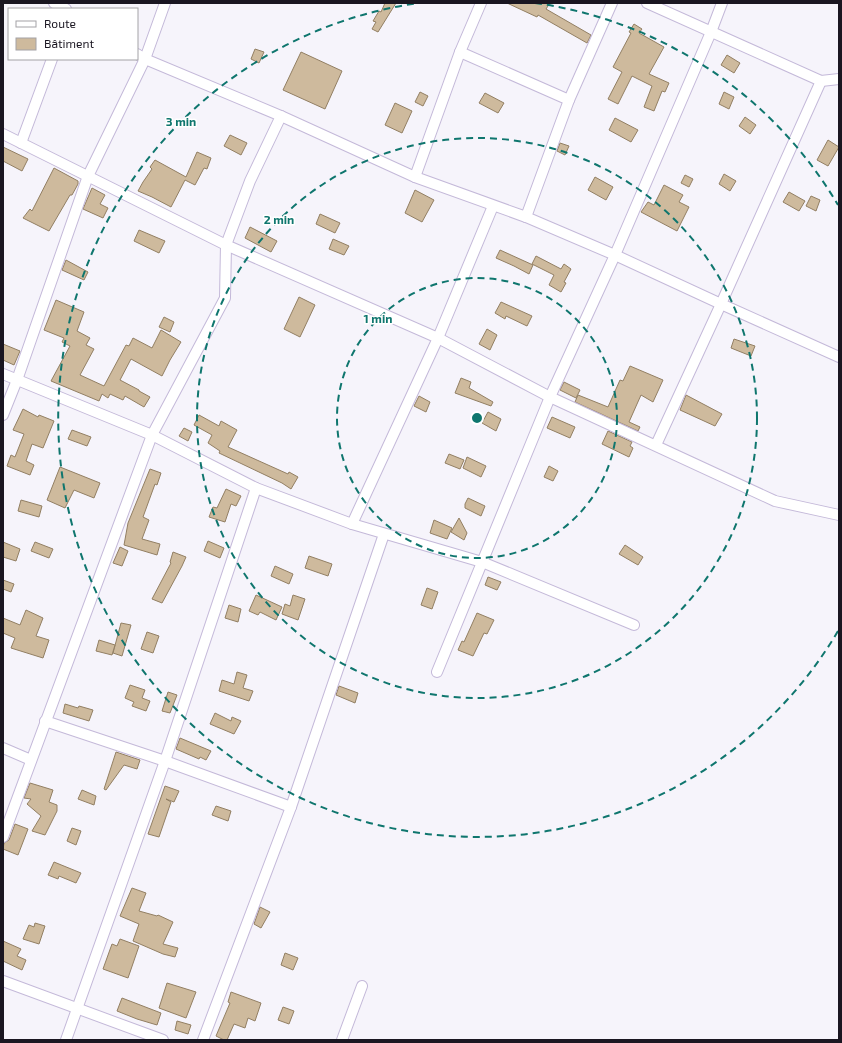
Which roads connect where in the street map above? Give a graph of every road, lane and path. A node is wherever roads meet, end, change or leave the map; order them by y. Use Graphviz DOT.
graph roads {
  1 [pos="54,3"];
  2 [pos="165,3"];
  3 [pos="481,3"];
  4 [pos="612,3"];
  5 [pos="647,3"];
  6 [pos="722,3"];
  7 [pos="64,8"];
  8 [pos="711,32"];
  9 [pos="460,52"];
  10 [pos="141,56"];
  11 [pos="52,60"];
  12 [pos="839,79"];
  13 [pos="821,81"];
  14 [pos="570,100"];
  15 [pos="281,116"];
  16 [pos="3,134"];
  17 [pos="21,143"];
  18 [pos="88,176"];
  19 [pos="415,177"];
  20 [pos="493,206"];
  21 [pos="526,217"];
  22 [pos="226,245"];
  23 [pos="615,255"];
  24 [pos="721,304"];
  25 [pos="438,338"];
  26 [pos="839,357"];
  27 [pos="3,374"];
  28 [pos="17,380"];
  29 [pos="550,397"];
  30 [pos="3,415"];
  31 [pos="152,435"];
  32 [pos="656,445"];
  33 [pos="256,488"];
  34 [pos="839,515"];
  35 [pos="352,524"];
  36 [pos="384,534"];
  37 [pos="482,562"];
  38 [pos="634,625"];
  39 [pos="437,672"];
  40 [pos="45,721"];
  41 [pos="3,748"];
  42 [pos="31,760"];
  43 [pos="165,762"];
  44 [pos="291,807"];
  45 [pos="3,837"];
  46 [pos="3,981"];
  47 [pos="362,986"];
  48 [pos="78,1009"];
  49 [pos="66,1040"];
  50 [pos="163,1040"];
  51 [pos="202,1040"];
  52 [pos="342,1040"];
  1 -- 7 [label="street"];
  2 -- 10 [label="street"];
  3 -- 9 [label="street"];
  4 -- 14 [label="street"];
  5 -- 8 [label="street"];
  6 -- 8 [label="street"];
  8 -- 13 [label="street"];
  8 -- 23 [label="street"];
  9 -- 14 [label="street"];
  9 -- 19 [label="street"];
  10 -- 15 [label="street"];
  10 -- 18 [label="street"];
  11 -- 17 [label="street"];
  12 -- 13 [label="street"];
  13 -- 24 [label="street"];
  14 -- 21 [label="street"];
  15 -- 19 [label="street"];
  15 -- 22 [label="street"];
  16 -- 17 [label="street"];
  17 -- 18 [label="street"];
  18 -- 22 [label="street"];
  18 -- 28 [label="street"];
  19 -- 20 [label="street"];
  20 -- 21 [label="street"];
  20 -- 25 [label="street"];
  21 -- 23 [label="street"];
  22 -- 25 [label="street"];
  22 -- 31 [label="street"];
  23 -- 24 [label="street"];
  23 -- 29 [label="street"];
  24 -- 26 [label="street"];
  24 -- 32 [label="street"];
  25 -- 29 [label="street"];
  25 -- 35 [label="street"];
  27 -- 28 [label="street"];
  28 -- 30 [label="street"];
  28 -- 31 [label="street"];
  29 -- 32 [label="street"];
  29 -- 37 [label="street"];
  31 -- 33 [label="street"];
  31 -- 40 [label="street"];
  32 -- 34 [label="street"];
  33 -- 35 [label="street"];
  33 -- 43 [label="street"];
  35 -- 36 [label="street"];
  36 -- 37 [label="street"];
  36 -- 44 [label="street"];
  37 -- 38 [label="street"];
  37 -- 39 [label="street"];
  40 -- 42 [label="street"];
  40 -- 43 [label="street"];
  41 -- 42 [label="street"];
  42 -- 45 [label="street"];
  43 -- 44 [label="street"];
  43 -- 48 [label="street"];
  44 -- 51 [label="street"];
  46 -- 48 [label="street"];
  47 -- 52 [label="street"];
  48 -- 49 [label="street"];
  48 -- 50 [label="street"];
}
